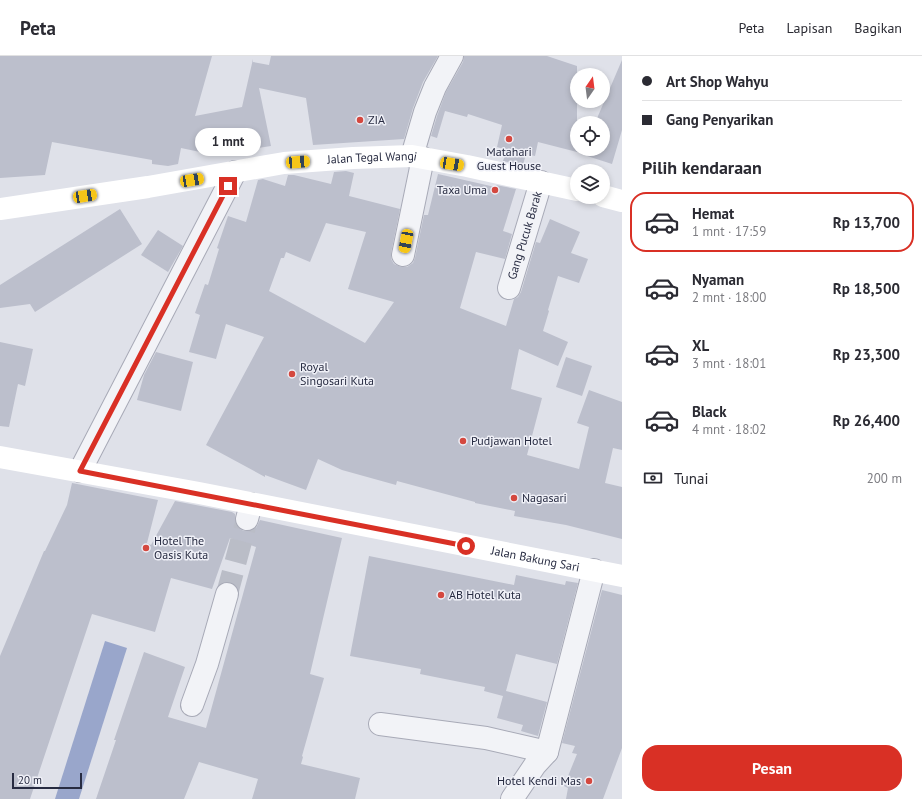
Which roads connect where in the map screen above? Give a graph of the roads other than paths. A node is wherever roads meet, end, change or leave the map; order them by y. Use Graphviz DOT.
graph roads {
  1 [pos="452,56"];
  2 [pos="417,157"];
  3 [pos="234,172"];
  4 [pos="541,182"];
  5 [pos="570,188"];
  6 [pos="0,209"];
  7 [pos="403,255"];
  8 [pos="509,288"];
  9 [pos="0,457"];
  10 [pos="80,471"];
  11 [pos="594,570"];
  12 [pos="622,576"];
  13 [pos="227,594"];
  14 [pos="192,705"];
  15 [pos="380,724"];
  16 [pos="548,752"];
  17 [pos="512,799"];
  1 -- 2 [label="street"];
  2 -- 3 [label="main road, Jalan Tegal Wangi"];
  2 -- 4 [label="main road, Jalan Tegal Wangi"];
  2 -- 7 [label="street"];
  3 -- 6 [label="main road, Jalan Tegal Wangi"];
  3 -- 10 [label="street"];
  4 -- 5 [label="main road, Jalan Tegal Wangi"];
  4 -- 8 [label="street, Gang Pucuk Barak"];
  9 -- 10 [label="main road, Jalan Bakung Sari"];
  10 -- 11 [label="main road, Jalan Bakung Sari"];
  11 -- 12 [label="main road, Jalan Bakung Sari"];
  11 -- 16 [label="street"];
  13 -- 14 [label="street"];
  15 -- 16 [label="street"];
  16 -- 17 [label="street"];
}
